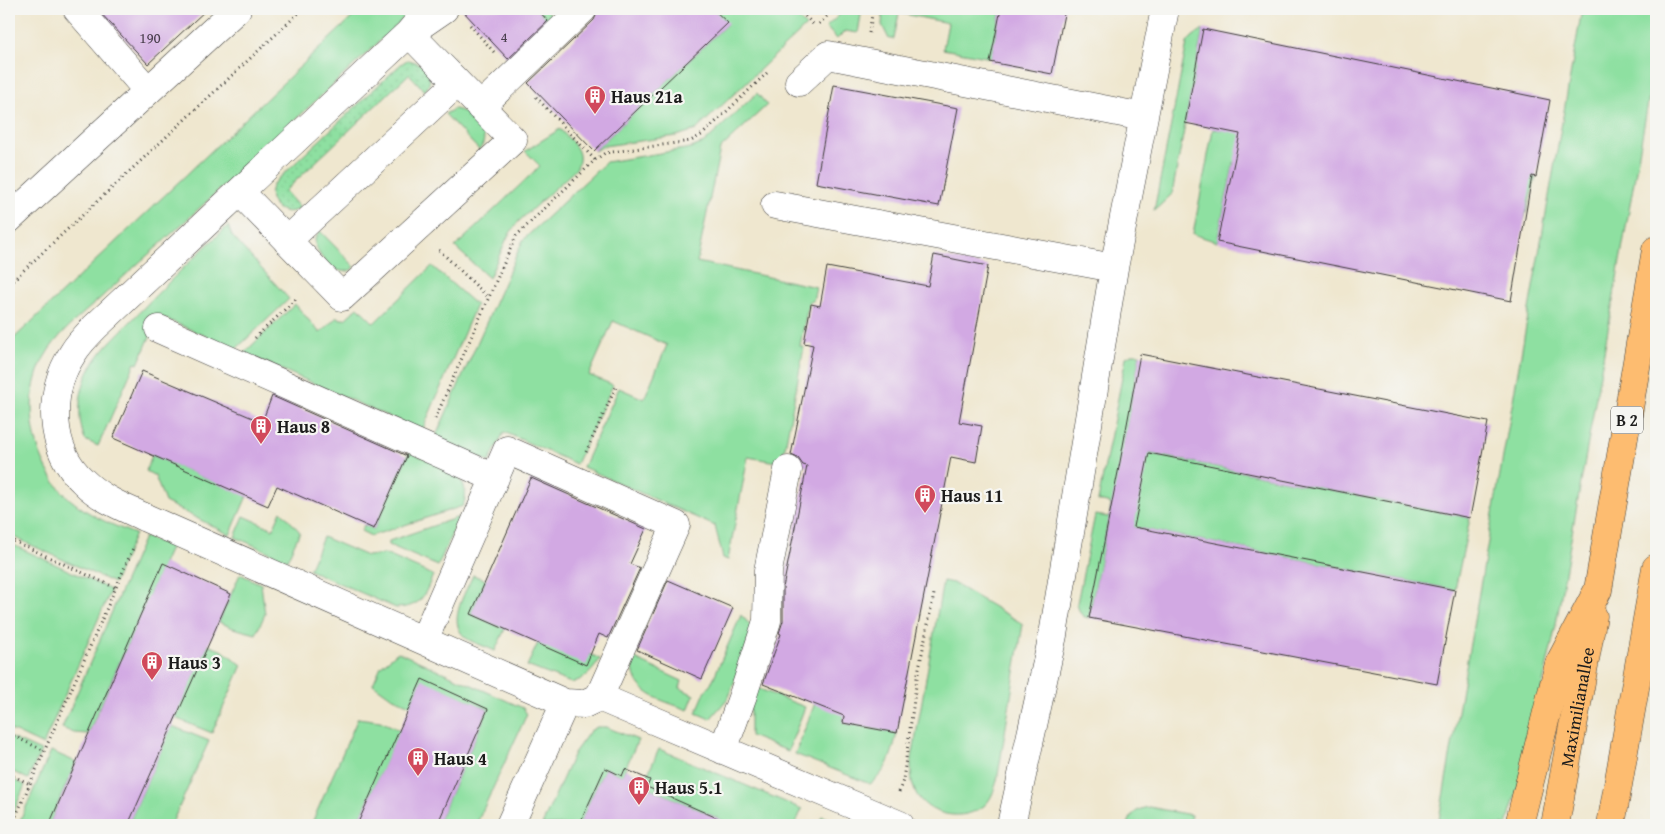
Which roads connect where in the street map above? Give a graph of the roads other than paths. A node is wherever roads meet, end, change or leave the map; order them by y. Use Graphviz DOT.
graph roads {
  1 [pos="77,9"];
  2 [pos="237,9"];
  3 [pos="429,9"];
  4 [pos="444,9"];
  5 [pos="583,9"];
  6 [pos="1165,9"];
  7 [pos="409,34"];
  8 [pos="799,82"];
  9 [pos="457,83"];
  10 [pos="148,91"];
  11 [pos="480,107"];
  12 [pos="1143,117"];
  13 [pos="240,192"];
  14 [pos="775,204"];
  15 [pos="9,219"];
  16 [pos="286,240"];
  17 [pos="1656,250"];
  18 [pos="1114,268"];
  19 [pos="159,329"];
  20 [pos="788,470"];
  21 [pos="495,478"];
  22 [pos="1656,568"];
  23 [pos="1598,590"];
  24 [pos="424,640"];
  25 [pos="599,697"];
  26 [pos="565,703"];
  27 [pos="723,750"];
  28 [pos="892,824"];
  29 [pos="510,825"];
  30 [pos="1011,825"];
  31 [pos="1519,825"];
  32 [pos="1555,825"];
  33 [pos="1611,825"];
  1 -- 10 [label="lane"];
  2 -- 10 [label="lane"];
  3 -- 7 [label="lane"];
  4 -- 7 [label="lane"];
  5 -- 11 [label="lane"];
  6 -- 12 [label="lane"];
  7 -- 9 [label="lane"];
  7 -- 13 [label="lane"];
  8 -- 12 [label="lane"];
  9 -- 11 [label="lane"];
  9 -- 16 [label="lane"];
  10 -- 15 [label="lane"];
  11 -- 16 [label="lane"];
  12 -- 18 [label="lane"];
  13 -- 16 [label="lane"];
  13 -- 24 [label="lane"];
  14 -- 18 [label="lane"];
  17 -- 23 [label="highway, B 2"];
  18 -- 30 [label="lane"];
  19 -- 21 [label="lane"];
  20 -- 27 [label="lane"];
  21 -- 24 [label="lane"];
  21 -- 25 [label="lane"];
  22 -- 33 [label="highway"];
  23 -- 31 [label="highway"];
  23 -- 32 [label="highway, Maximilianallee / B 2"];
  24 -- 26 [label="lane"];
  25 -- 26 [label="lane"];
  25 -- 27 [label="lane"];
  26 -- 29 [label="lane"];
  27 -- 28 [label="lane"];
}
